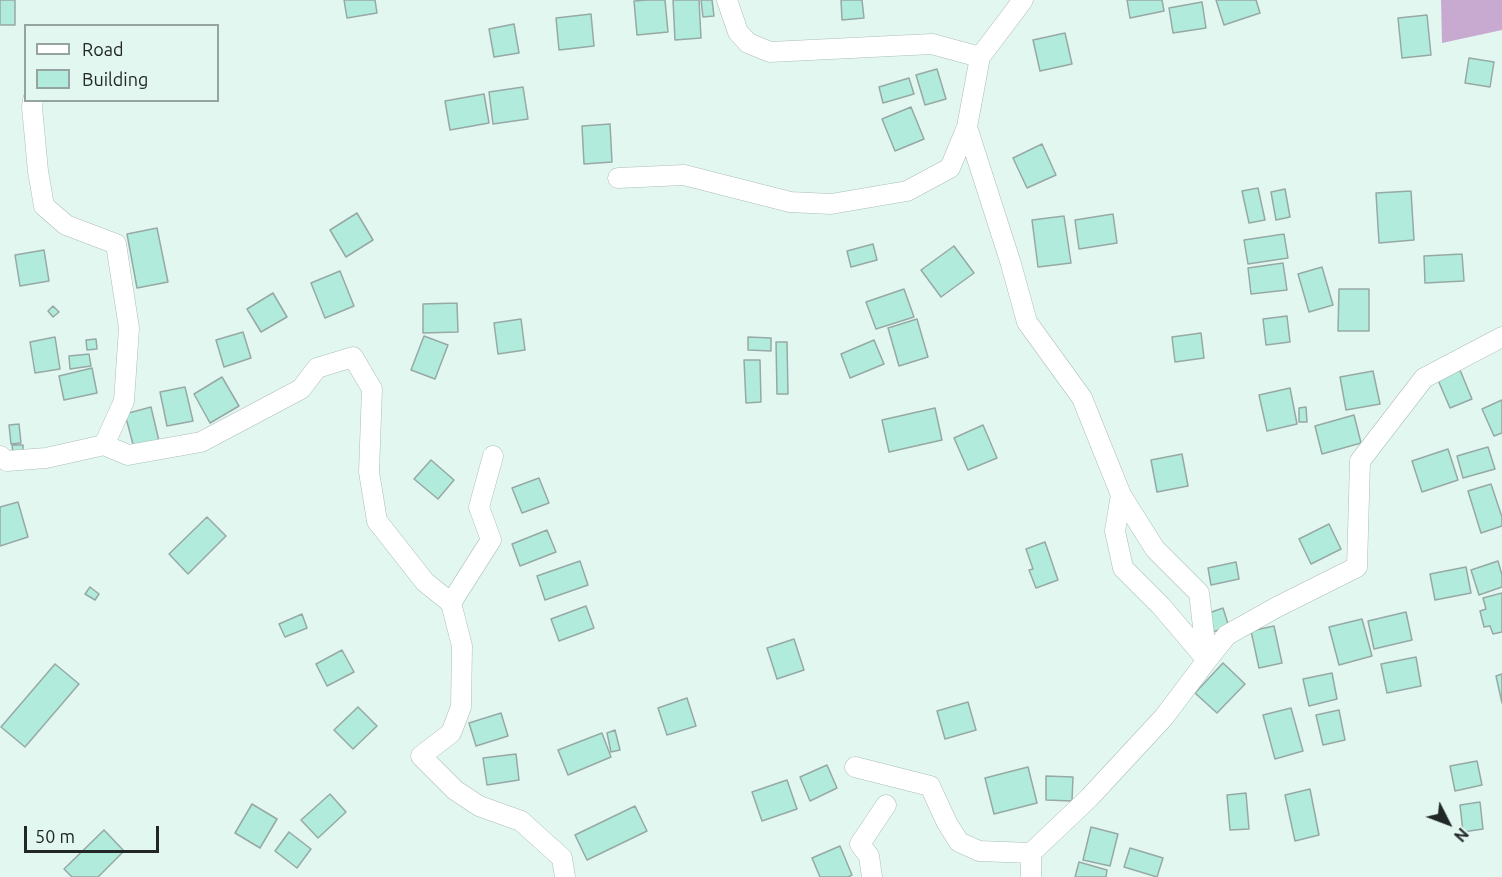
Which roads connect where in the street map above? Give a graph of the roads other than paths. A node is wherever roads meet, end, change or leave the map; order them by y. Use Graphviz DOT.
graph roads {
  1 [pos="726,0"];
  2 [pos="1023,0"];
  3 [pos="980,57"];
  4 [pos="33,102"];
  5 [pos="967,127"];
  6 [pos="618,178"];
  7 [pos="1502,337"];
  8 [pos="104,446"];
  9 [pos="0,456"];
  10 [pos="493,456"];
  11 [pos="1121,495"];
  12 [pos="451,603"];
  13 [pos="1208,660"];
  14 [pos="855,767"];
  15 [pos="886,805"];
  16 [pos="1031,853"];
  17 [pos="565,877"];
  18 [pos="872,877"];
  19 [pos="1031,877"];
  1 -- 3 [label="street"];
  2 -- 3 [label="street"];
  3 -- 5 [label="street"];
  4 -- 8 [label="street"];
  5 -- 6 [label="street"];
  5 -- 11 [label="street"];
  7 -- 13 [label="street"];
  8 -- 9 [label="street"];
  8 -- 12 [label="street"];
  10 -- 12 [label="street"];
  11 -- 13 [label="street"];
  11 -- 13 [label="street"];
  12 -- 17 [label="street"];
  13 -- 16 [label="street"];
  14 -- 16 [label="street"];
  15 -- 18 [label="street"];
  16 -- 19 [label="street"];
}
